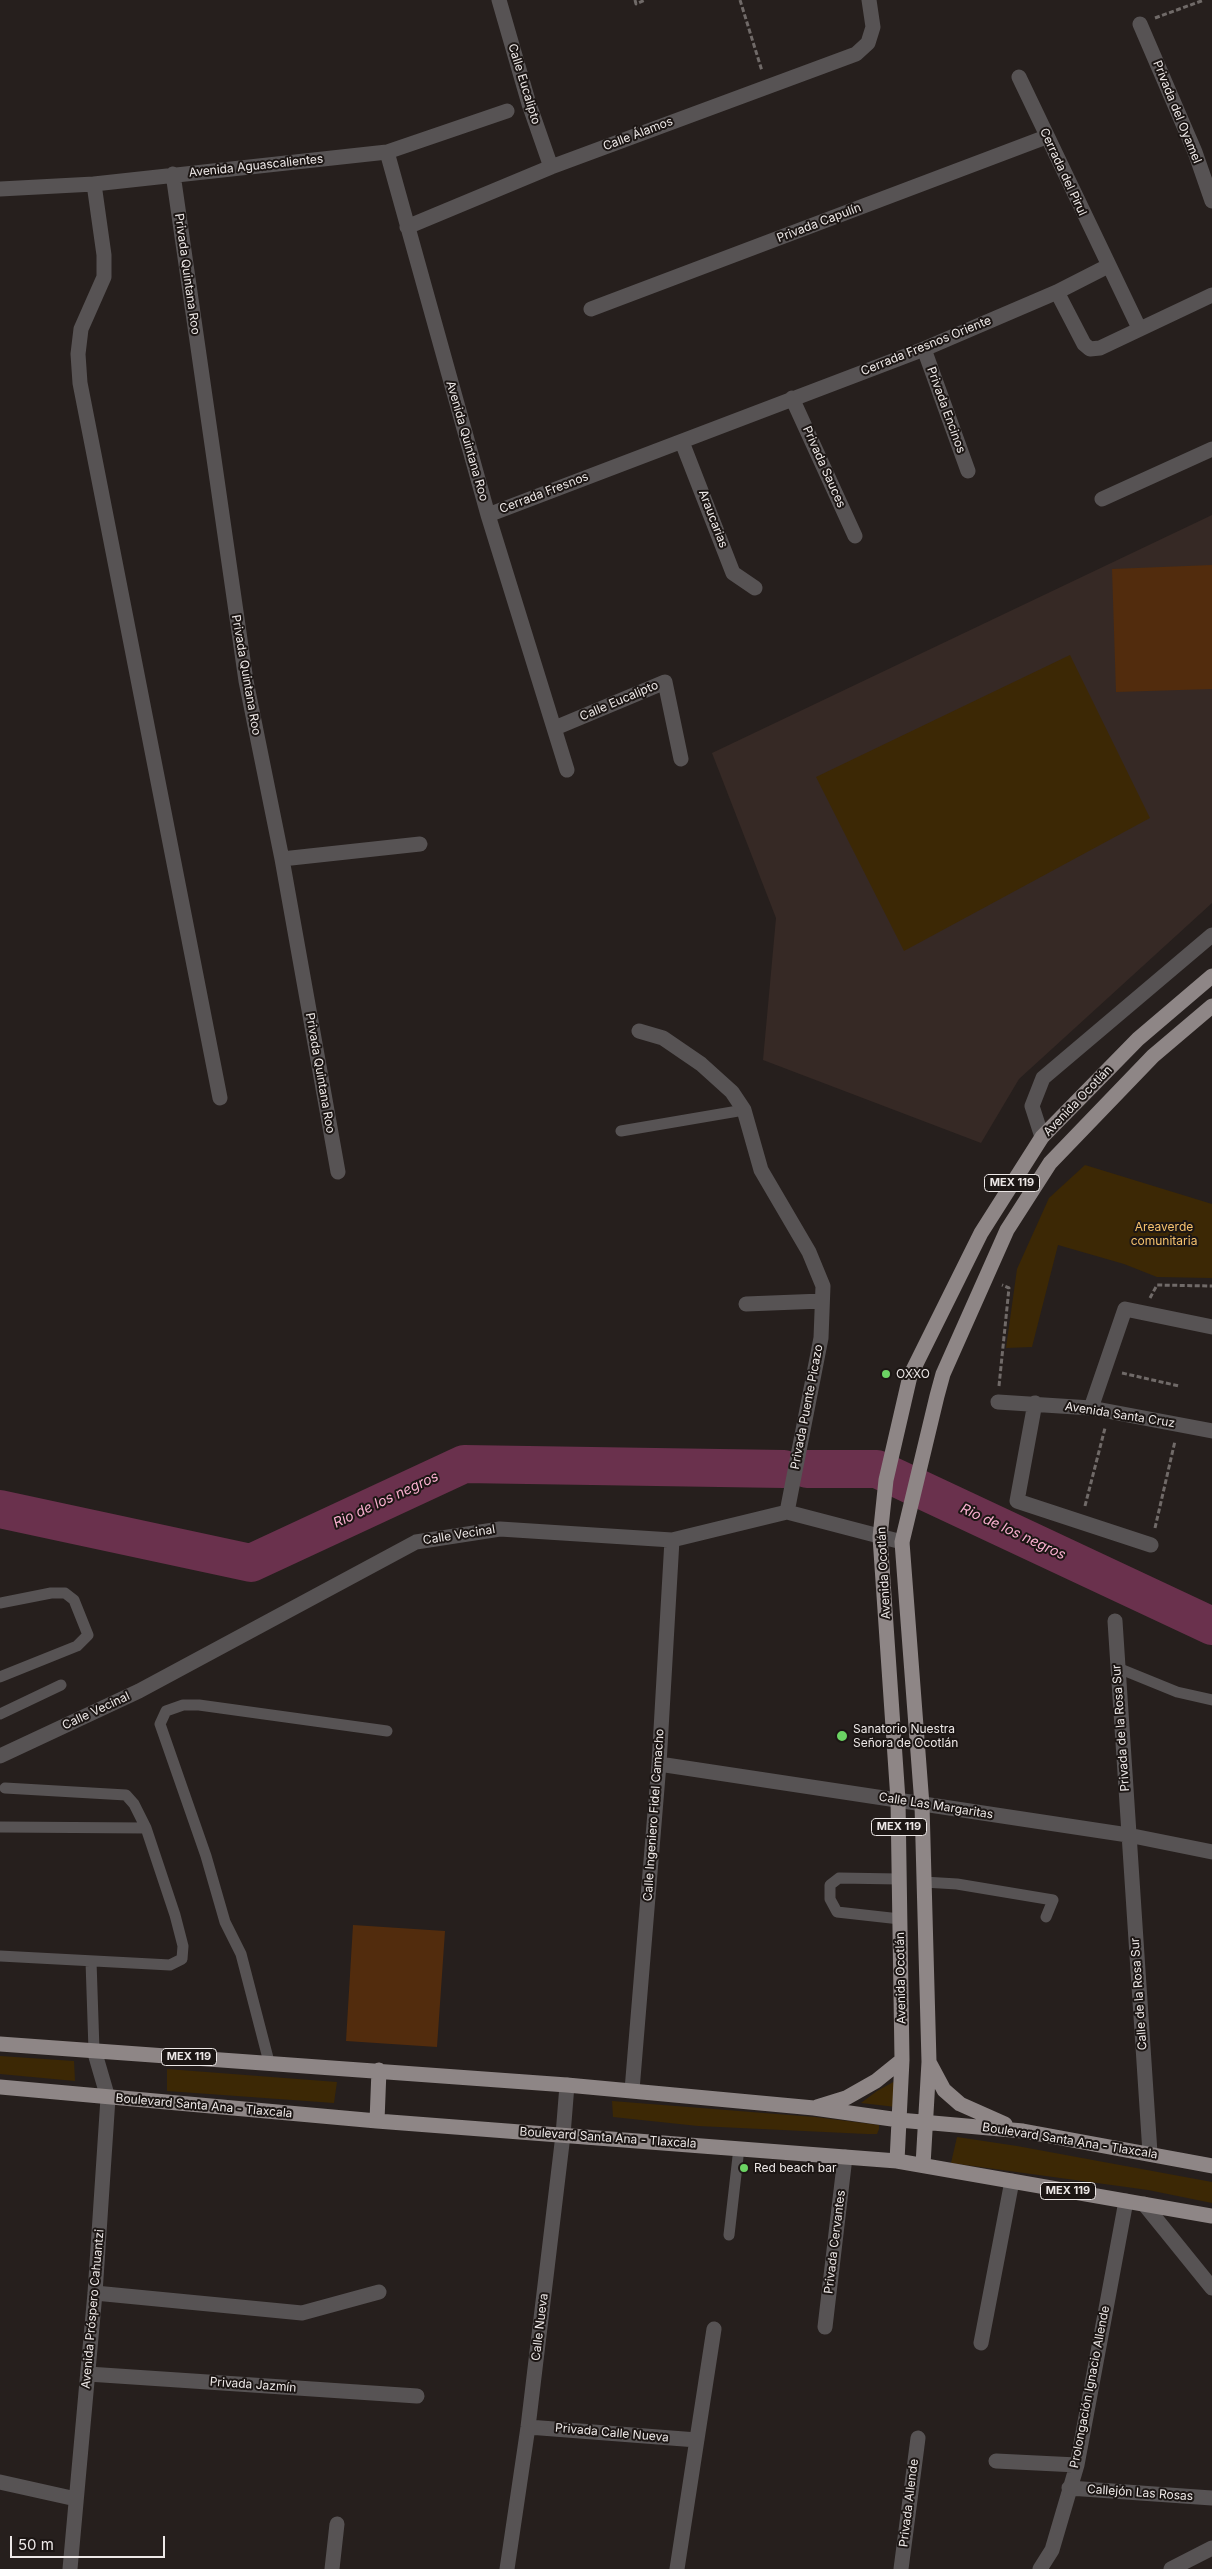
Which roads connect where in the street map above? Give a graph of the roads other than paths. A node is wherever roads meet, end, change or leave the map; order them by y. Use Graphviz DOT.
graph roads {
  1 [pos="499,0"];
  2 [pos="869,0"];
  3 [pos="1140,24"];
  4 [pos="1018,77"];
  5 [pos="507,111"];
  6 [pos="1046,137"];
  7 [pos="387,152"];
  8 [pos="552,167"];
  9 [pos="173,174"];
  10 [pos="94,184"];
  11 [pos="0,189"];
  12 [pos="1212,201"];
  13 [pos="407,227"];
  14 [pos="1108,266"];
  15 [pos="1057,292"];
  16 [pos="1212,294"];
  17 [pos="591,309"];
  18 [pos="1139,328"];
  19 [pos="924,349"];
  20 [pos="792,398"];
  21 [pos="682,442"];
  22 [pos="1212,449"];
  23 [pos="601,471"];
  24 [pos="968,471"];
  25 [pos="1102,499"];
  26 [pos="488,515"];
  27 [pos="855,536"];
  28 [pos="755,588"];
  29 [pos="555,728"];
  30 [pos="681,759"];
  31 [pos="568,770"];
  32 [pos="420,844"];
  33 [pos="282,859"];
  34 [pos="1212,935"];
  35 [pos="1212,976"];
  36 [pos="1212,1006"];
  37 [pos="639,1031"];
  38 [pos="220,1098"];
  39 [pos="744,1110"];
  40 [pos="622,1131"];
  41 [pos="1042,1137"];
  42 [pos="338,1172"];
  43 [pos="822,1301"];
  44 [pos="746,1304"];
  45 [pos="1212,1327"];
  46 [pos="998,1402"];
  47 [pos="1035,1403"];
  48 [pos="1091,1408"];
  49 [pos="1212,1431"];
  50 [pos="787,1512"];
  51 [pos="880,1537"];
  52 [pos="672,1540"];
  53 [pos="902,1542"];
  54 [pos="1151,1545"];
  55 [pos="0,1604"];
  56 [pos="1115,1621"];
  57 [pos="1118,1668"];
  58 [pos="0,1677"];
  59 [pos="61,1685"];
  60 [pos="1212,1700"];
  61 [pos="0,1714"];
  62 [pos="386,1731"];
  63 [pos="0,1756"];
  64 [pos="659,1764"];
  65 [pos="5,1788"];
  66 [pos="898,1800"];
  67 [pos="922,1805"];
  68 [pos="0,1827"];
  69 [pos="146,1828"];
  70 [pos="1128,1835"];
  71 [pos="1212,1852"];
  72 [pos="899,1878"];
  73 [pos="924,1882"];
  74 [pos="1046,1917"];
  75 [pos="900,1919"];
  76 [pos="0,1956"];
  77 [pos="92,1961"];
  78 [pos="0,2044"];
  79 [pos="94,2050"];
  80 [pos="902,2060"];
  81 [pos="269,2062"];
  82 [pos="929,2062"];
  83 [pos="379,2070"];
  84 [pos="567,2084"];
  85 [pos="0,2087"];
  86 [pos="632,2090"];
  87 [pos="108,2098"];
  88 [pos="814,2108"];
  89 [pos="899,2120"];
  90 [pos="377,2121"];
  91 [pos="926,2123"];
  92 [pos="1023,2131"];
  93 [pos="563,2135"];
  94 [pos="739,2148"];
  95 [pos="1150,2153"];
  96 [pos="845,2157"];
  97 [pos="897,2161"];
  98 [pos="924,2165"];
  99 [pos="1212,2166"];
  100 [pos="1012,2181"];
  101 [pos="1126,2201"];
  102 [pos="1144,2204"];
  103 [pos="1212,2216"];
  104 [pos="728,2235"];
  105 [pos="1212,2288"];
  106 [pos="379,2292"];
  107 [pos="95,2293"];
  108 [pos="825,2327"];
  109 [pos="714,2329"];
  110 [pos="981,2343"];
  111 [pos="88,2374"];
  112 [pos="417,2396"];
  113 [pos="528,2426"];
  114 [pos="918,2438"];
  115 [pos="697,2440"];
  116 [pos="996,2461"];
  117 [pos="1077,2465"];
  118 [pos="0,2482"];
  119 [pos="1069,2488"];
  120 [pos="1212,2498"];
  121 [pos="76,2499"];
  122 [pos="337,2524"];
  123 [pos="1212,2548"];
  124 [pos="70,2569"];
  125 [pos="332,2569"];
  126 [pos="507,2569"];
  127 [pos="677,2569"];
  128 [pos="900,2569"];
  129 [pos="1040,2569"];
  130 [pos="1171,2569"];
  1 -- 8 [label="street, Calle Eucalipto"];
  2 -- 8 [label="street, Calle Álamos"];
  3 -- 12 [label="street, Privada del Oyamel"];
  4 -- 6 [label="street, Cerrada del Pirul"];
  5 -- 7 [label="street, Avenida Aguascalientes"];
  6 -- 14 [label="street, Cerrada del Pirul"];
  6 -- 17 [label="street, Privada Capulín"];
  7 -- 9 [label="street, Avenida Aguascalientes"];
  7 -- 13 [label="street, Avenida Quintana Roo"];
  8 -- 13 [label="street, Calle Álamos"];
  9 -- 10 [label="street, Avenida Aguascalientes"];
  9 -- 33 [label="street, Privada Quintana Roo"];
  10 -- 11 [label="street, Avenida Aguascalientes"];
  10 -- 38 [label="street"];
  13 -- 26 [label="street, Avenida Quintana Roo"];
  14 -- 15 [label="street, Cerrada Fresnos Oriente"];
  14 -- 18 [label="street"];
  15 -- 18 [label="street"];
  15 -- 19 [label="street, Cerrada Fresnos Oriente"];
  16 -- 18 [label="street"];
  19 -- 20 [label="street, Cerrada Fresnos Oriente"];
  19 -- 24 [label="street, Privada Encinos"];
  20 -- 21 [label="street, Cerrada Fresnos Oriente"];
  20 -- 27 [label="street, Privada Sauces"];
  21 -- 23 [label="street, Cerrada Fresnos Oriente"];
  21 -- 28 [label="street, Araucarias"];
  22 -- 25 [label="street"];
  23 -- 26 [label="street, Cerrada Fresnos"];
  26 -- 29 [label="street, Avenida Quintana Roo"];
  29 -- 30 [label="street, Calle Eucalipto"];
  29 -- 31 [label="street, Avenida Quintana Roo"];
  32 -- 33 [label="street"];
  33 -- 42 [label="street, Privada Quintana Roo"];
  34 -- 41 [label="street"];
  35 -- 41 [label="main road, Avenida Ocotlán / MEX 119"];
  36 -- 53 [label="main road, Avenida Ocotlán / MEX 119"];
  37 -- 39 [label="street, Privada Puente Picazo"];
  39 -- 40 [label="lane"];
  39 -- 43 [label="street, Privada Puente Picazo"];
  41 -- 51 [label="main road, Avenida Ocotlán / MEX 119"];
  43 -- 44 [label="street"];
  43 -- 50 [label="street, Privada Puente Picazo"];
  45 -- 48 [label="street"];
  46 -- 47 [label="street, Avenida Santa Cruz"];
  47 -- 48 [label="street, Avenida Santa Cruz"];
  47 -- 54 [label="street"];
  48 -- 49 [label="street, Avenida Santa Cruz"];
  50 -- 51 [label="street, Calle Vecinal"];
  50 -- 52 [label="street, Calle Vecinal"];
  51 -- 53 [label="street, Calle Vecinal"];
  51 -- 66 [label="main road, Avenida Ocotlán / MEX 119"];
  52 -- 63 [label="street, Calle Vecinal"];
  52 -- 64 [label="street, Calle Ingeniero Fidel Camacho"];
  53 -- 67 [label="main road, Avenida Ocotlán / MEX 119"];
  55 -- 58 [label="lane"];
  56 -- 57 [label="street, Privada de la Rosa Sur"];
  57 -- 60 [label="lane"];
  57 -- 70 [label="street, Privada de la Rosa Sur"];
  59 -- 61 [label="lane"];
  62 -- 81 [label="lane"];
  64 -- 66 [label="street, Calle Las Margaritas"];
  64 -- 86 [label="street, Calle Ingeniero Fidel Camacho"];
  65 -- 69 [label="lane"];
  66 -- 67 [label="street, Calle Las Margaritas"];
  66 -- 72 [label="main road, Avenida Ocotlán / MEX 119"];
  67 -- 70 [label="street, Calle Las Margaritas"];
  67 -- 73 [label="main road, Avenida Ocotlán / MEX 119"];
  68 -- 69 [label="lane"];
  69 -- 77 [label="lane"];
  70 -- 71 [label="street, Calle Las Margaritas"];
  70 -- 95 [label="street, Calle de la Rosa Sur"];
  72 -- 75 [label="main road, Avenida Ocotlán / MEX 119"];
  72 -- 75 [label="lane"];
  73 -- 74 [label="lane"];
  73 -- 82 [label="main road, Avenida Ocotlán / MEX 119"];
  75 -- 80 [label="main road, Avenida Ocotlán / MEX 119"];
  76 -- 77 [label="lane"];
  77 -- 79 [label="lane"];
  78 -- 79 [label="main road, Boulevard Santa Ana - Tlaxcala / MEX 119"];
  79 -- 81 [label="main road, Boulevard Santa Ana - Tlaxcala / MEX 119"];
  79 -- 87 [label="street, Avenida Próspero Cahuantzi"];
  80 -- 88 [label="main road"];
  80 -- 89 [label="main road, Avenida Ocotlán / MEX 119"];
  81 -- 83 [label="main road, Boulevard Santa Ana - Tlaxcala / MEX 119"];
  82 -- 91 [label="main road, Avenida Ocotlán / MEX 119"];
  82 -- 92 [label="main road"];
  83 -- 84 [label="main road, Boulevard Santa Ana - Tlaxcala / MEX 119"];
  83 -- 90 [label="main road"];
  84 -- 86 [label="main road, Boulevard Santa Ana - Tlaxcala / MEX 119"];
  84 -- 93 [label="street, Calle Nueva"];
  85 -- 87 [label="main road, Boulevard Santa Ana - Tlaxcala / MEX 119"];
  86 -- 88 [label="main road, Boulevard Santa Ana - Tlaxcala / MEX 119"];
  87 -- 90 [label="main road, Boulevard Santa Ana - Tlaxcala / MEX 119"];
  87 -- 107 [label="street, Avenida Próspero Cahuantzi"];
  88 -- 89 [label="main road, Boulevard Santa Ana - Tlaxcala / MEX 119"];
  89 -- 91 [label="main road, Boulevard Santa Ana - Tlaxcala / MEX 119"];
  89 -- 97 [label="main road, Avenida Ocotlán / MEX 119"];
  90 -- 93 [label="main road, Boulevard Santa Ana - Tlaxcala / MEX 119"];
  91 -- 92 [label="main road, Boulevard Santa Ana - Tlaxcala / MEX 119"];
  91 -- 98 [label="main road, Avenida Ocotlán / MEX 119"];
  92 -- 95 [label="main road, Boulevard Santa Ana - Tlaxcala / MEX 119"];
  93 -- 94 [label="main road, Boulevard Santa Ana - Tlaxcala / MEX 119"];
  93 -- 113 [label="street, Calle Nueva"];
  94 -- 96 [label="main road, Boulevard Santa Ana - Tlaxcala / MEX 119"];
  94 -- 104 [label="lane"];
  95 -- 99 [label="main road, Boulevard Santa Ana - Tlaxcala / MEX 119"];
  96 -- 97 [label="main road, Boulevard Santa Ana - Tlaxcala / MEX 119"];
  96 -- 108 [label="street, Privada Cervantes"];
  97 -- 98 [label="main road, Boulevard Santa Ana - Tlaxcala / MEX 119"];
  98 -- 100 [label="main road, Boulevard Santa Ana - Tlaxcala / MEX 119"];
  100 -- 101 [label="main road, Boulevard Santa Ana - Tlaxcala / MEX 119"];
  100 -- 110 [label="street"];
  101 -- 102 [label="main road, Boulevard Santa Ana - Tlaxcala / MEX 119"];
  101 -- 117 [label="street, Prolongación Ignacio Allende"];
  102 -- 103 [label="main road, Boulevard Santa Ana - Tlaxcala / MEX 119"];
  102 -- 105 [label="street"];
  106 -- 107 [label="street"];
  107 -- 111 [label="street, Avenida Próspero Cahuantzi"];
  109 -- 115 [label="street"];
  111 -- 112 [label="street, Privada Jazmín"];
  111 -- 121 [label="street, Avenida Próspero Cahuantzi"];
  113 -- 115 [label="street, Privada Calle Nueva"];
  113 -- 126 [label="street, Calle Nueva"];
  114 -- 128 [label="street, Privada Allende"];
  115 -- 127 [label="street"];
  116 -- 117 [label="street"];
  117 -- 119 [label="street, Prolongación Ignacio Allende"];
  118 -- 121 [label="street"];
  119 -- 120 [label="street, Callejón Las Rosas"];
  119 -- 129 [label="street, Prolongación Ignacio Allende"];
  121 -- 124 [label="street, Avenida Próspero Cahuantzi"];
  122 -- 125 [label="street"];
  123 -- 130 [label="street"];
}
